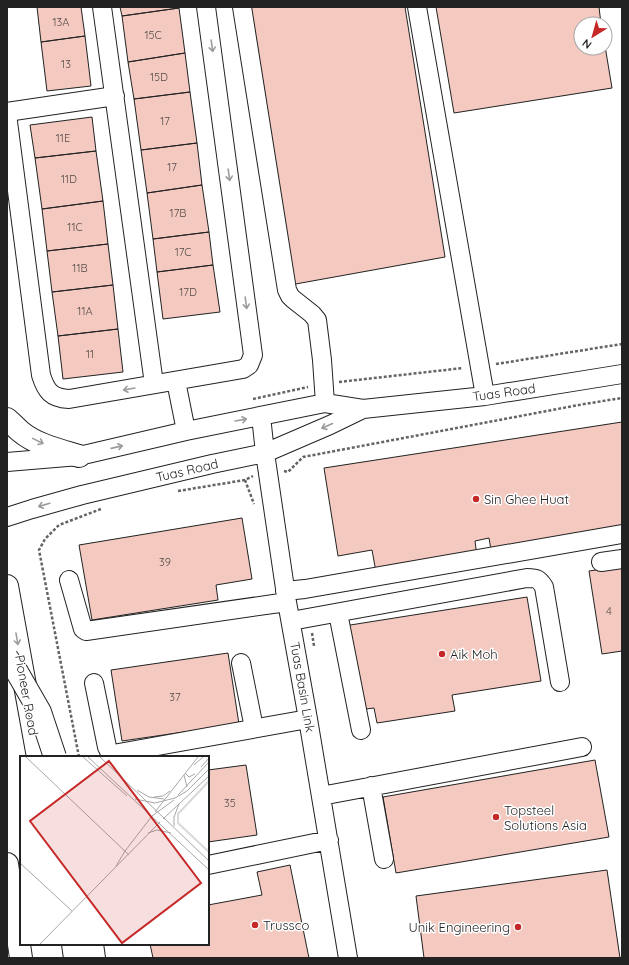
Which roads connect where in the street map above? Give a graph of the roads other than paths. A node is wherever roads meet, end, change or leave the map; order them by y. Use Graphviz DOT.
graph roads {
  1 [pos="102,7"];
  2 [pos="206,7"];
  3 [pos="242,7"];
  4 [pos="416,7"];
  5 [pos="115,96"];
  6 [pos="7,113"];
  7 [pos="622,374"];
  8 [pos="176,381"];
  9 [pos="154,384"];
  10 [pos="485,396"];
  11 [pos="325,404"];
  12 [pos="362,409"];
  13 [pos="261,416"];
  14 [pos="7,419"];
  15 [pos="186,431"];
  16 [pos="265,453"];
  17 [pos="79,456"];
  18 [pos="7,462"];
  19 [pos="7,517"];
  20 [pos="622,534"];
  21 [pos="622,559"];
  22 [pos="601,562"];
  23 [pos="69,580"];
  24 [pos="7,586"];
  25 [pos="286,597"];
  26 [pos="338,613"];
  27 [pos="291,621"];
  28 [pos="7,658"];
  29 [pos="241,663"];
  30 [pos="560,682"];
  31 [pos="94,683"];
  32 [pos="308,719"];
  33 [pos="254,728"];
  34 [pos="361,730"];
  35 [pos="582,747"];
  36 [pos="38,756"];
  37 [pos="55,756"];
  38 [pos="372,786"];
  39 [pos="321,796"];
  40 [pos="329,840"];
  41 [pos="384,859"];
  42 [pos="7,864"];
  43 [pos="209,865"];
  44 [pos="73,945"];
  45 [pos="92,945"];
  46 [pos="22,958"];
  47 [pos="75,958"];
  48 [pos="94,958"];
  49 [pos="348,958"];
  1 -- 5 [label="street"];
  2 -- 8 [label="street, one-way"];
  3 -- 11 [label="street"];
  4 -- 10 [label="street"];
  5 -- 6 [label="street"];
  5 -- 9 [label="street"];
  9 -- 6 [label="street, one-way"];
  7 -- 10 [label="street, Tuas Road"];
  8 -- 9 [label="street"];
  8 -- 15 [label="street"];
  10 -- 12 [label="street, Tuas Road"];
  11 -- 12 [label="street, Tuas Road"];
  11 -- 13 [label="street, Tuas Road"];
  12 -- 16 [label="street, Tuas Road, one-way"];
  15 -- 13 [label="street, Tuas Road, one-way"];
  13 -- 16 [label="street, Tuas Basin Link"];
  14 -- 17 [label="main road, one-way"];
  17 -- 15 [label="street, Tuas Road, one-way"];
  16 -- 19 [label="street, Tuas Road, one-way"];
  16 -- 25 [label="street, Tuas Basin Link"];
  17 -- 18 [label="street, Tuas Road"];
  20 -- 25 [label="street"];
  21 -- 22 [label="street"];
  23 -- 25 [label="street"];
  24 -- 36 [label="main road, Pioneer Road, one-way"];
  25 -- 27 [label="street, Tuas Basin Link"];
  26 -- 27 [label="street"];
  26 -- 30 [label="street"];
  26 -- 34 [label="street"];
  27 -- 32 [label="street, Tuas Basin Link"];
  28 -- 37 [label="main road, bridge"];
  29 -- 33 [label="street"];
  31 -- 33 [label="street"];
  32 -- 33 [label="street"];
  32 -- 39 [label="street, Tuas Basin Link"];
  35 -- 38 [label="street"];
  38 -- 39 [label="street"];
  38 -- 41 [label="street"];
  39 -- 40 [label="street, Tuas Basin Link"];
  40 -- 43 [label="street"];
  40 -- 49 [label="street, Tuas Basin Link"];
  42 -- 46 [label="main road"];
  44 -- 47 [label="main road"];
  45 -- 48 [label="main road"];
}
